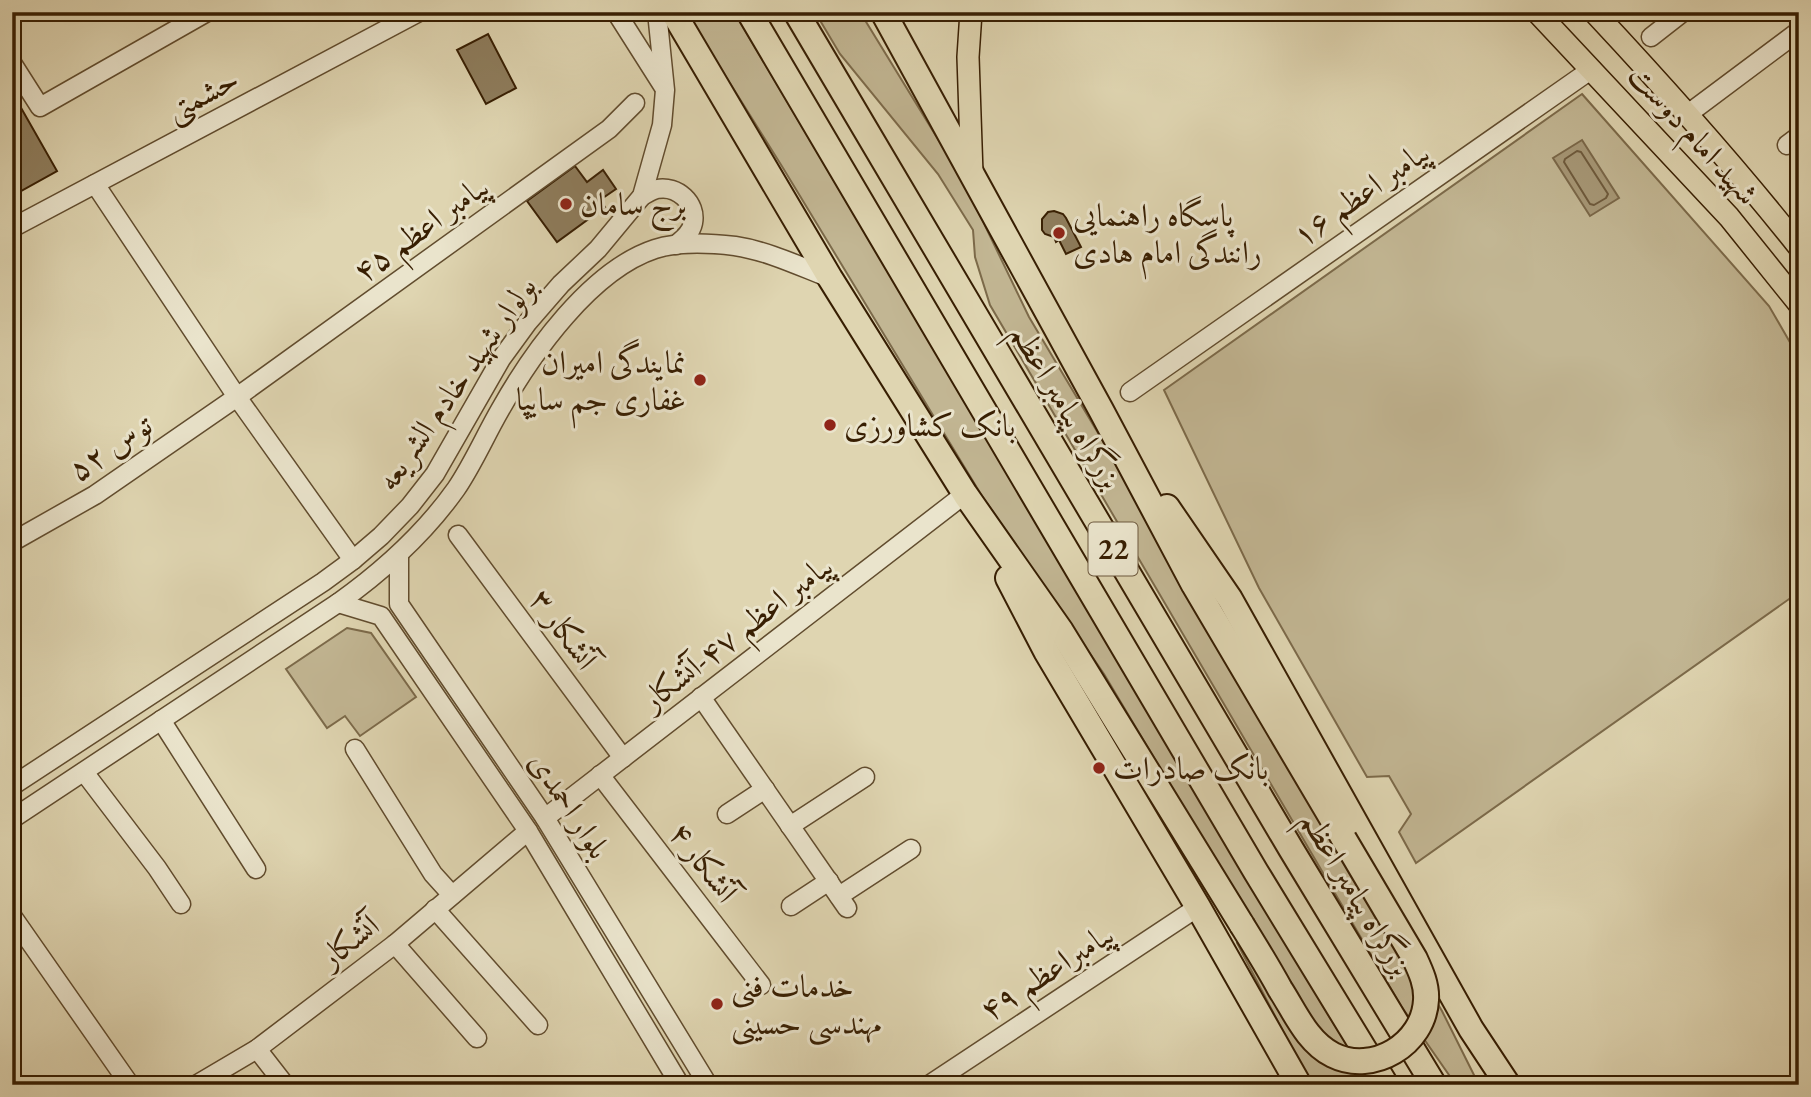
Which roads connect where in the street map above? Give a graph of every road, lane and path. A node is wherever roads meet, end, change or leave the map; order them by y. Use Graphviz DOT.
graph roads {
  1 [pos="207,12"];
  2 [pos="419,12"];
  3 [pos="616,12"];
  4 [pos="657,12"];
  5 [pos="673,12"];
  6 [pos="749,12"];
  7 [pos="796,12"];
  8 [pos="883,12"];
  9 [pos="971,12"];
  10 [pos="1538,12"];
  11 [pos="1594,12"];
  12 [pos="1684,12"];
  13 [pos="1799,31"];
  14 [pos="1651,37"];
  15 [pos="12,63"];
  16 [pos="1592,69"];
  17 [pos="665,90"];
  18 [pos="635,103"];
  19 [pos="1688,114"];
  20 [pos="972,176"];
  21 [pos="95,184"];
  22 [pos="642,196"];
  23 [pos="12,228"];
  24 [pos="676,245"];
  25 [pos="1799,247"];
  26 [pos="830,278"];
  27 [pos="1799,304"];
  28 [pos="1130,391"];
  29 [pos="237,397"];
  30 [pos="1101,410"];
  31 [pos="965,494"];
  32 [pos="458,535"];
  33 [pos="12,542"];
  34 [pos="399,555"];
  35 [pos="353,560"];
  36 [pos="338,603"];
  37 [pos="399,604"];
  38 [pos="381,616"];
  39 [pos="701,697"];
  40 [pos="161,720"];
  41 [pos="355,749"];
  42 [pos="623,758"];
  43 [pos="84,772"];
  44 [pos="600,775"];
  45 [pos="865,777"];
  46 [pos="12,786"];
  47 [pos="765,789"];
  48 [pos="727,814"];
  49 [pos="545,818"];
  50 [pos="12,819"];
  51 [pos="790,825"];
  52 [pos="528,831"];
  53 [pos="911,849"];
  54 [pos="256,869"];
  55 [pos="452,895"];
  56 [pos="838,895"];
  57 [pos="181,904"];
  58 [pos="791,906"];
  59 [pos="1198,907"];
  60 [pos="435,909"];
  61 [pos="12,916"];
  62 [pos="395,944"];
  63 [pos="761,985"];
  64 [pos="538,1025"];
  65 [pos="1471,1028"];
  66 [pos="477,1038"];
  67 [pos="257,1049"];
  68 [pos="209,1082"];
  69 [pos="130,1085"];
  70 [pos="285,1085"];
  71 [pos="680,1085"];
  72 [pos="708,1085"];
  73 [pos="929,1085"];
  74 [pos="1299,1085"];
  75 [pos="1386,1085"];
  76 [pos="1434,1085"];
  77 [pos="1496,1085"];
  78 [pos="1508,1085"];
  1 -- 15 [label="street"];
  2 -- 21 [label="street, حشمتی"];
  3 -- 17 [label="street"];
  4 -- 17 [label="street, بولوار شهید خادم الشریعه"];
  5 -- 26 [label="highway"];
  6 -- 75 [label="highway, 22"];
  7 -- 76 [label="highway, بزرگراه پیامبر اعظم / 22"];
  8 -- 20 [label="highway"];
  9 -- 20 [label="main road"];
  10 -- 16 [label="main road, شهید امام دوست"];
  11 -- 19 [label="main road, شهید امام دوست"];
  12 -- 14 [label="street"];
  13 -- 19 [label="street"];
  16 -- 27 [label="main road, شهید امام دوست"];
  16 -- 28 [label="street, پیامبر اعظم ۱۶"];
  17 -- 22 [label="street, بولوار شهید خادم الشریعه"];
  18 -- 29 [label="street, پیامبر اعظم ۴۵"];
  19 -- 25 [label="main road, شهید امام دوست"];
  20 -- 30 [label="highway"];
  21 -- 23 [label="street, حشمتی"];
  21 -- 29 [label="street"];
  22 -- 24 [label="street"];
  22 -- 35 [label="street, بولوار شهید خادم الشریعه"];
  24 -- 26 [label="street, بولوار شهید خادم الشریعه"];
  24 -- 34 [label="street, بولوار شهید خادم الشریعه"];
  26 -- 31 [label="highway"];
  29 -- 33 [label="street, توس ۵۲"];
  29 -- 35 [label="street"];
  30 -- 31 [label="highway, bridge"];
  30 -- 65 [label="highway"];
  31 -- 39 [label="street, پیامبر اعظم ۴۷-آتشکار"];
  31 -- 59 [label="highway"];
  32 -- 42 [label="street, آتشکار ۳"];
  34 -- 36 [label="street, بولوار شهید خادم الشریعه"];
  34 -- 37 [label="street"];
  35 -- 46 [label="street, بولوار شهید خادم الشریعه"];
  36 -- 38 [label="street"];
  36 -- 40 [label="street, بولوار شهید خادم الشریعه"];
  37 -- 38 [label="street"];
  37 -- 49 [label="street, بلوار احمدی"];
  38 -- 52 [label="street, بلوار احمدی"];
  39 -- 42 [label="street, پیامبر اعظم ۴۷-آتشکار"];
  39 -- 47 [label="street"];
  40 -- 43 [label="street, بولوار شهید خادم الشریعه"];
  40 -- 54 [label="street"];
  41 -- 55 [label="street"];
  42 -- 44 [label="street, پیامبر اعظم ۴۷-آتشکار"];
  43 -- 50 [label="street, بولوار شهید خادم الشریعه"];
  43 -- 57 [label="street"];
  44 -- 49 [label="street, پیامبر اعظم ۴۷-آتشکار"];
  44 -- 63 [label="street, آتشکار ۴"];
  45 -- 51 [label="street"];
  47 -- 48 [label="street"];
  47 -- 51 [label="street"];
  49 -- 72 [label="street, بلوار احمدی"];
  51 -- 56 [label="street"];
  52 -- 55 [label="street, آتشکار"];
  52 -- 71 [label="street, بلوار احمدی"];
  53 -- 56 [label="street"];
  55 -- 60 [label="street, آتشکار"];
  56 -- 58 [label="street"];
  59 -- 73 [label="street, پیامبراعظم ۴۹"];
  59 -- 74 [label="highway"];
  60 -- 62 [label="street, آتشکار"];
  60 -- 64 [label="street"];
  61 -- 69 [label="street"];
  62 -- 66 [label="street"];
  62 -- 67 [label="street, آتشکار"];
  65 -- 77 [label="highway"];
  65 -- 78 [label="highway"];
  67 -- 68 [label="street, آتشکار"];
  67 -- 70 [label="street"];
}
